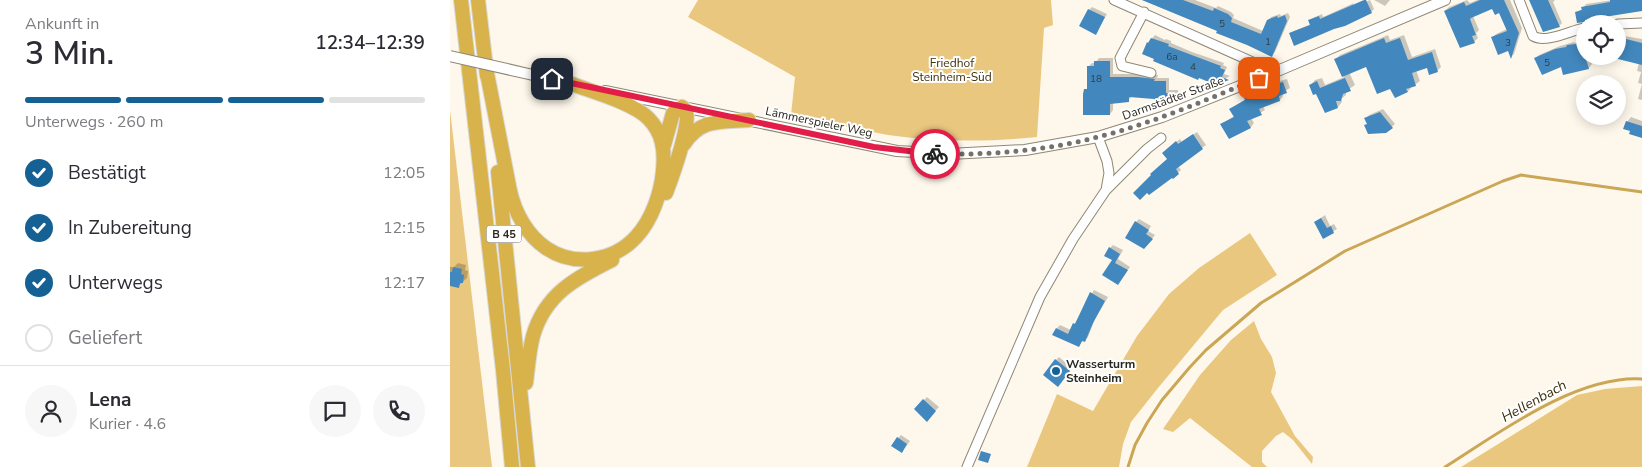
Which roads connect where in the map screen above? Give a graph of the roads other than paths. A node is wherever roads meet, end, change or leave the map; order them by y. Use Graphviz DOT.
graph roads {
  1 [pos="455,0"];
  2 [pos="461,0"];
  3 [pos="478,0"];
  4 [pos="1114,0"];
  5 [pos="1445,0"];
  6 [pos="1519,0"];
  7 [pos="1433,2"];
  8 [pos="1144,12"];
  9 [pos="1642,23"];
  10 [pos="1626,24"];
  11 [pos="464,25"];
  12 [pos="1576,31"];
  13 [pos="450,56"];
  14 [pos="486,68"];
  15 [pos="1275,72"];
  16 [pos="1151,73"];
  17 [pos="572,84"];
  18 [pos="682,107"];
  19 [pos="749,120"];
  20 [pos="1098,137"];
  21 [pos="1161,138"];
  22 [pos="664,145"];
  23 [pos="681,149"];
  24 [pos="1106,190"];
  25 [pos="523,401"];
  26 [pos="512,467"];
  27 [pos="528,467"];
  28 [pos="967,467"];
  1 -- 11 [label="highway"];
  2 -- 11 [label="highway, B 45"];
  3 -- 14 [label="highway, B 45"];
  4 -- 8 [label="street"];
  5 -- 7 [label="street, Darmstädter Straße"];
  6 -- 12 [label="street"];
  7 -- 15 [label="street, Darmstädter Straße"];
  8 -- 15 [label="street"];
  8 -- 16 [label="street"];
  9 -- 10 [label="street"];
  11 -- 26 [label="highway, B 45"];
  13 -- 17 [label="street, Lämmerspieler Weg, bridge"];
  14 -- 22 [label="highway"];
  14 -- 25 [label="highway, B 45"];
  15 -- 20 [label="street, Darmstädter Straße"];
  17 -- 18 [label="street, Lämmerspieler Weg"];
  17 -- 22 [label="highway"];
  18 -- 19 [label="street, Lämmerspieler Weg"];
  18 -- 22 [label="highway"];
  18 -- 23 [label="highway"];
  19 -- 20 [label="street, Lämmerspieler Weg"];
  19 -- 23 [label="highway"];
  20 -- 24 [label="street"];
  21 -- 24 [label="street"];
  23 -- 25 [label="highway"];
  24 -- 28 [label="street"];
  25 -- 27 [label="highway, B 45"];
}
